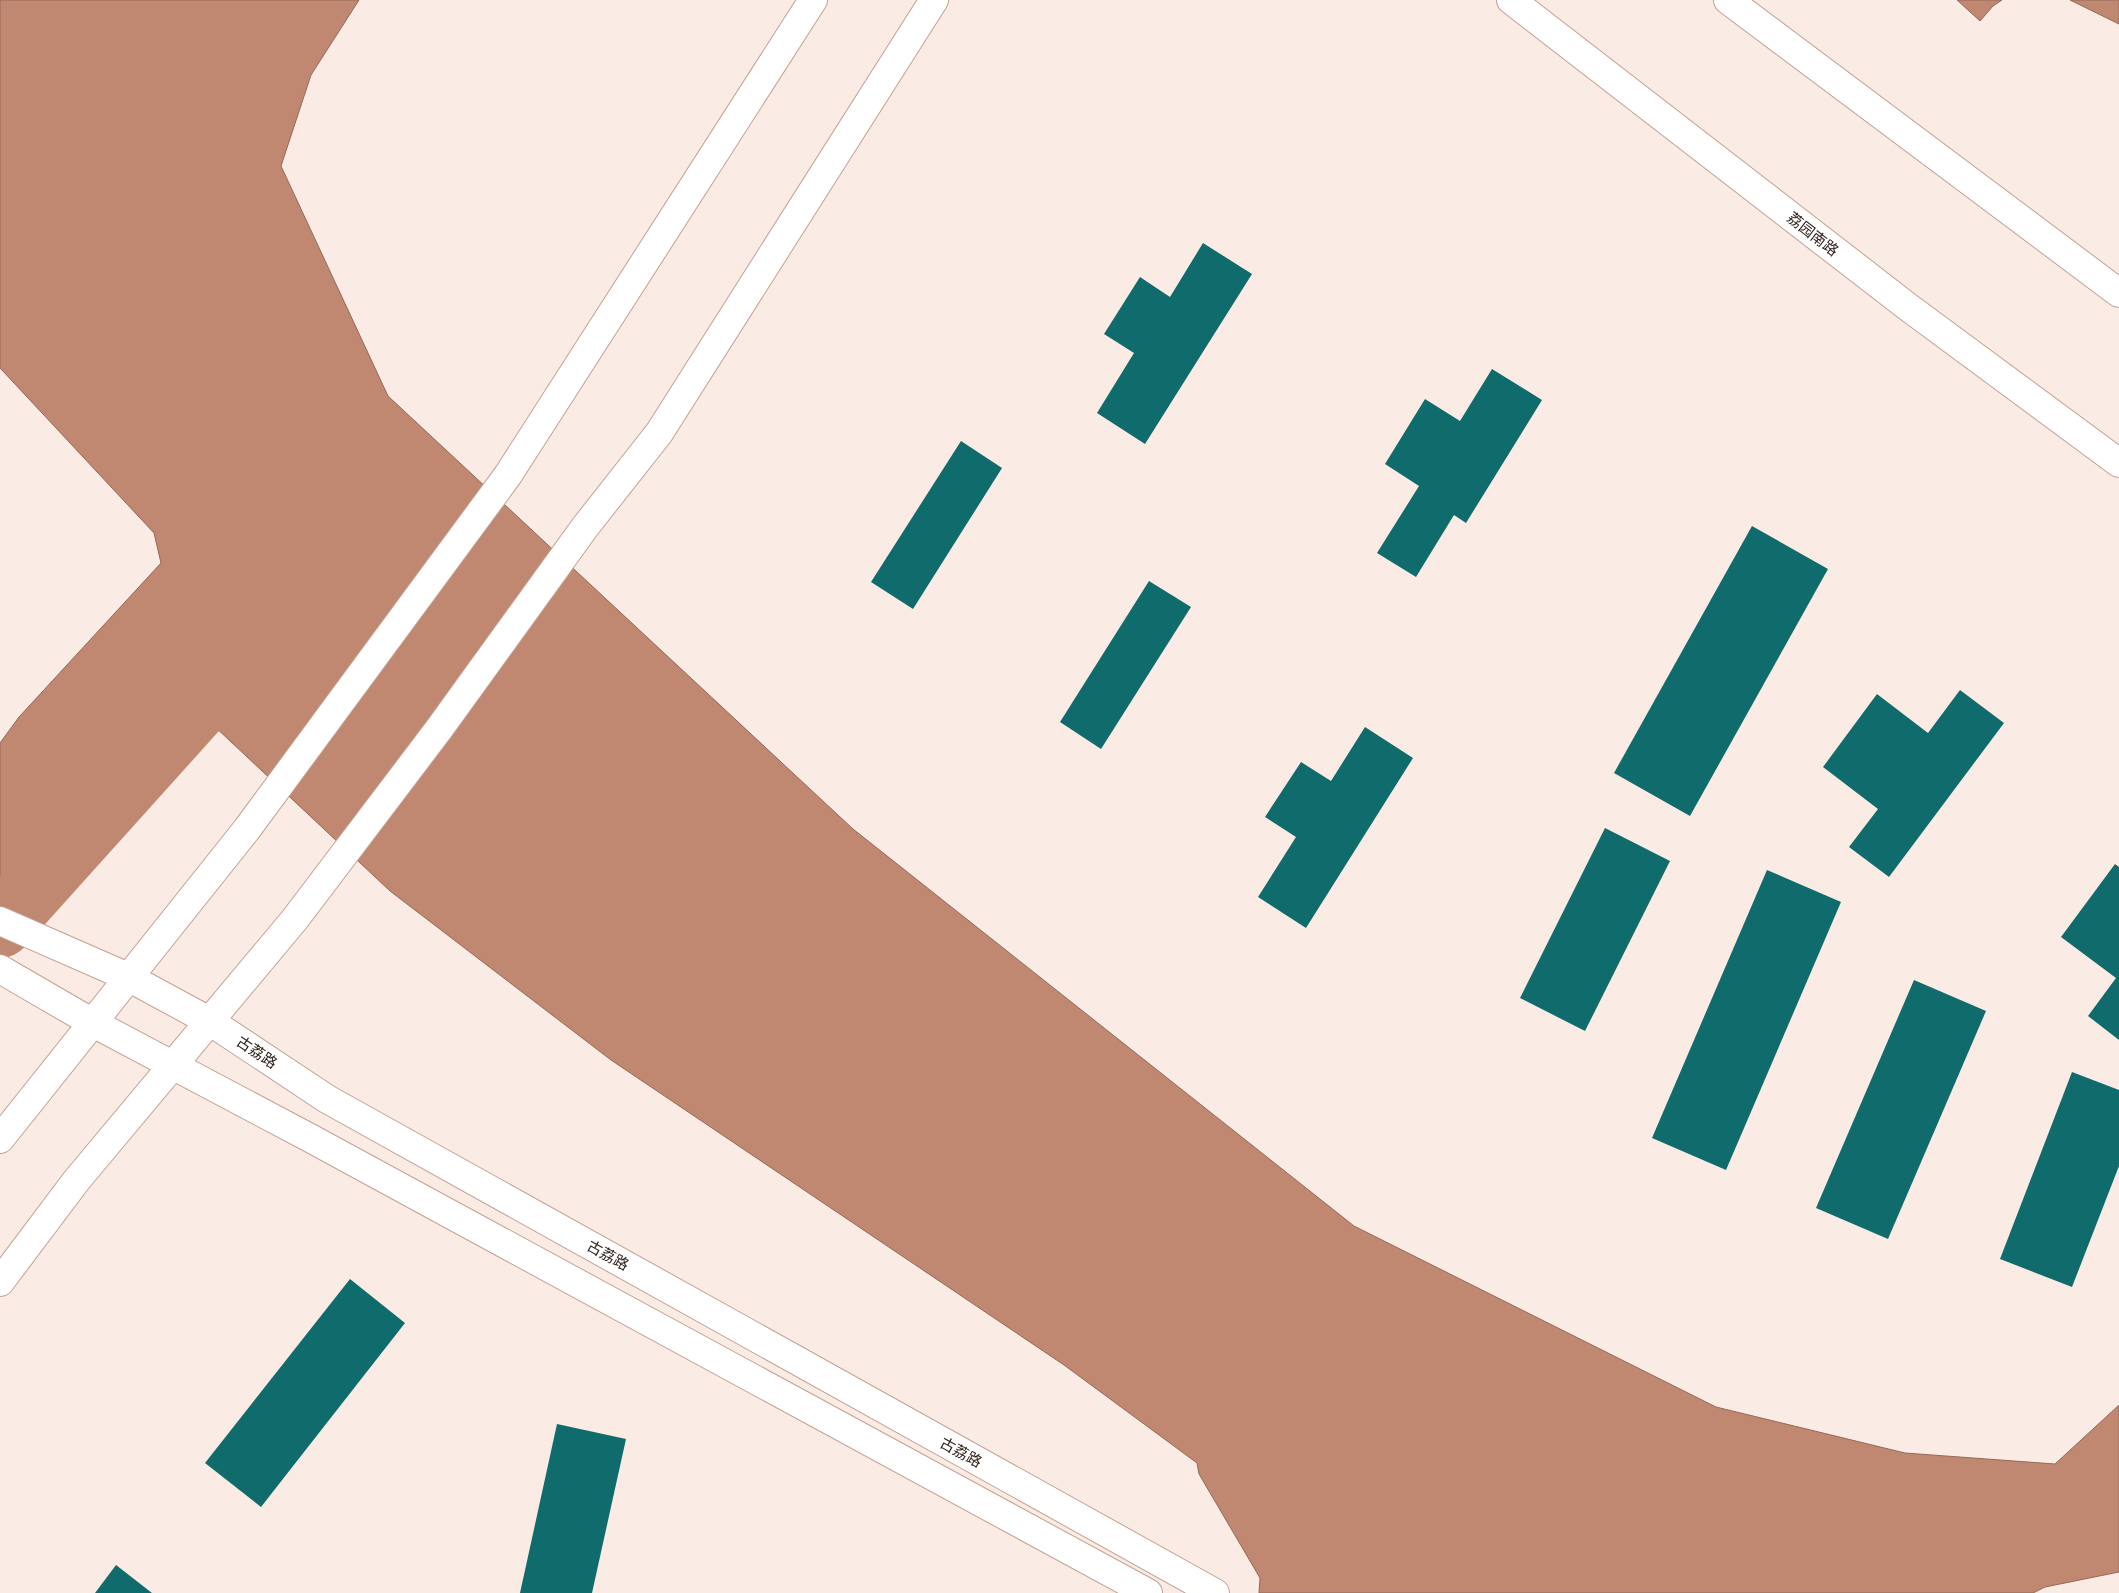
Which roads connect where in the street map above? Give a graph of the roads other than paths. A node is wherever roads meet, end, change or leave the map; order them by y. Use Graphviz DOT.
graph roads {
  1 [pos="813,0"];
  2 [pos="934,0"];
  3 [pos="1511,0"];
  4 [pos="1728,0"];
  5 [pos="2119,294"];
  6 [pos="2119,463"];
  7 [pos="0,921"];
  8 [pos="0,968"];
  9 [pos="128,977"];
  10 [pos="211,1022"];
  11 [pos="93,1023"];
  12 [pos="175,1066"];
  13 [pos="0,1139"];
  14 [pos="0,1282"];
  15 [pos="1212,1592"];
  16 [pos="1148,1593"];
  1 -- 9 [label="main road"];
  2 -- 10 [label="main road"];
  3 -- 6 [label="main road, 荔园南路"];
  4 -- 5 [label="main road"];
  7 -- 9 [label="main road, 古荔路"];
  8 -- 11 [label="main road"];
  9 -- 10 [label="main road, 古荔路"];
  9 -- 11 [label="main road"];
  10 -- 12 [label="main road"];
  10 -- 15 [label="main road, 古荔路"];
  11 -- 12 [label="main road"];
  11 -- 13 [label="main road"];
  12 -- 14 [label="main road"];
  12 -- 16 [label="main road"];
}
